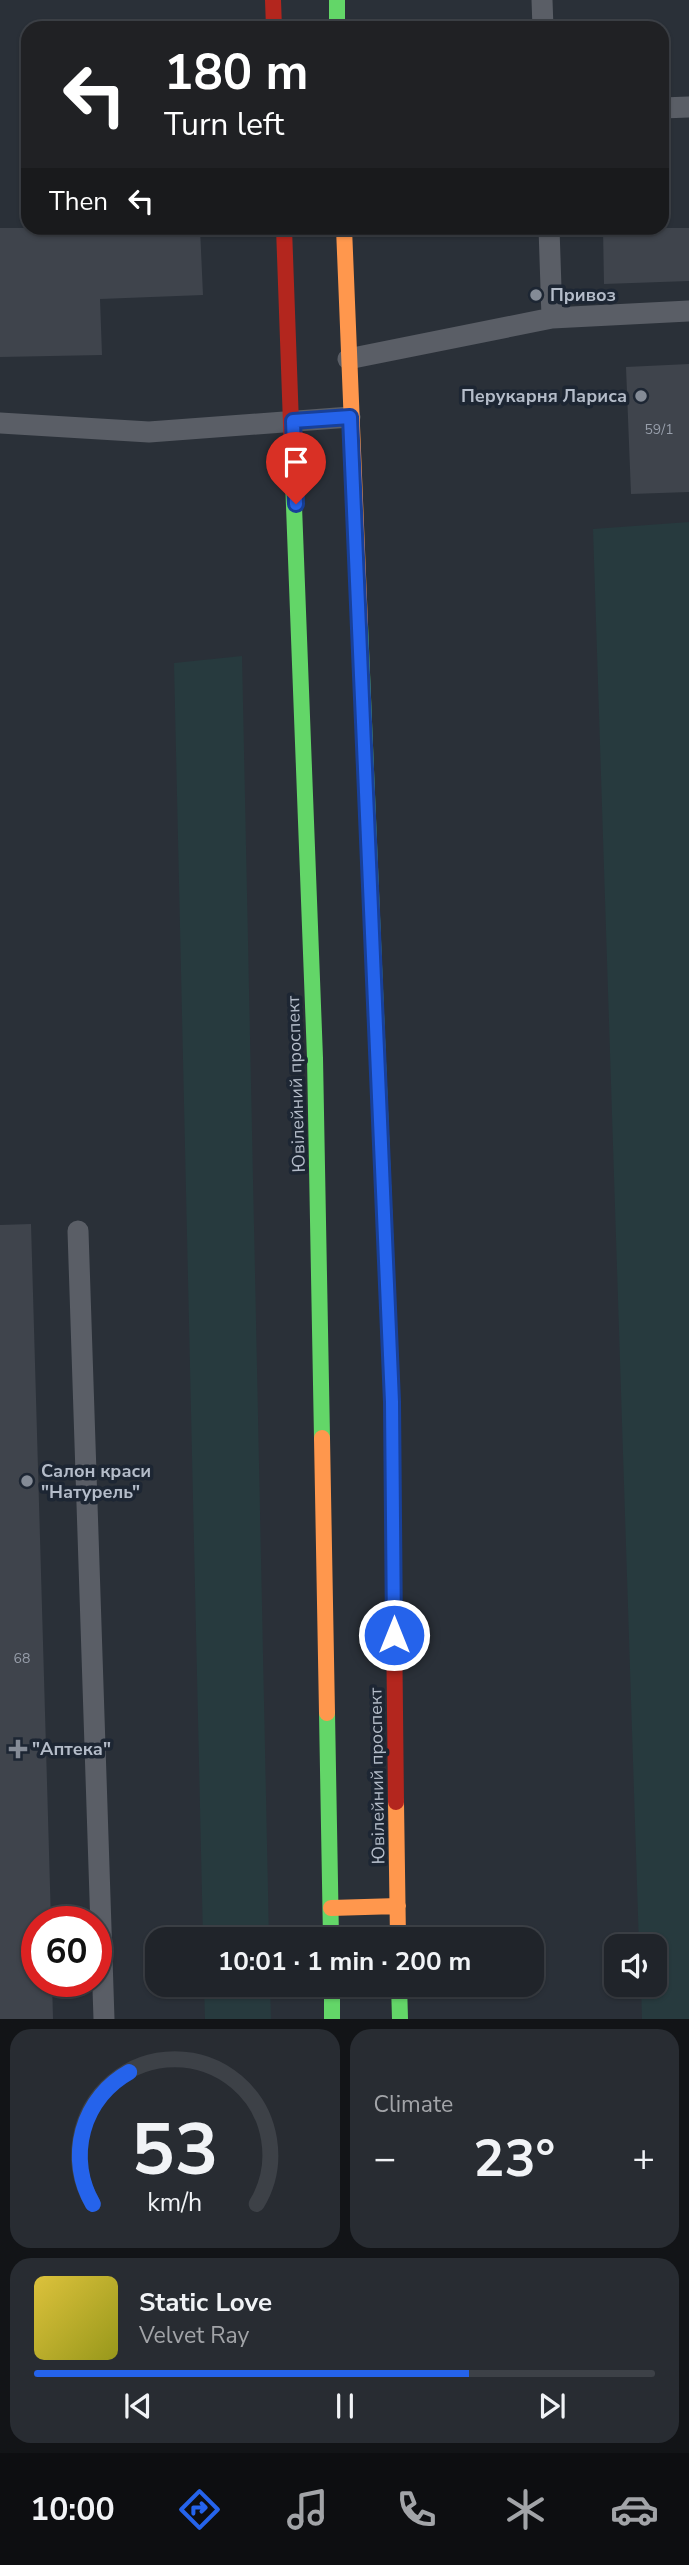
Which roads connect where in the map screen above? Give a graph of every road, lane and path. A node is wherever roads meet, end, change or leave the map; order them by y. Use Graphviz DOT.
graph roads {
  1 [pos="273,0"];
  2 [pos="337,0"];
  3 [pos="542,0"];
  4 [pos="274,21"];
  5 [pos="337,21"];
  6 [pos="543,21"];
  7 [pos="689,107"];
  8 [pos="669,108"];
  9 [pos="284,235"];
  10 [pos="344,235"];
  11 [pos="549,235"];
  12 [pos="689,311"];
  13 [pos="552,318"];
  14 [pos="348,359"];
  15 [pos="350,417"];
  16 [pos="293,421"];
  17 [pos="0,423"];
  18 [pos="78,1231"];
  19 [pos="398,1906"];
  20 [pos="331,1909"];
  21 [pos="331,1927"];
  22 [pos="398,1927"];
  23 [pos="331,1997"];
  24 [pos="399,1997"];
  25 [pos="104,2019"];
  26 [pos="332,2019"];
  27 [pos="400,2019"];
  1 -- 4 [label="main road"];
  2 -- 5 [label="main road"];
  3 -- 6 [label="lane"];
  7 -- 8 [label="lane"];
  9 -- 16 [label="main road, Ювілейний проспект"];
  10 -- 14 [label="main road, Ювілейний проспект"];
  11 -- 13 [label="lane"];
  12 -- 13 [label="lane"];
  13 -- 14 [label="lane"];
  14 -- 15 [label="main road, Ювілейний проспект"];
  15 -- 16 [label="lane"];
  15 -- 19 [label="main road, Ювілейний проспект"];
  16 -- 17 [label="lane"];
  16 -- 20 [label="main road, Ювілейний проспект"];
  18 -- 25 [label="lane"];
  19 -- 20 [label="main road"];
  19 -- 22 [label="main road, Ювілейний проспект"];
  20 -- 21 [label="main road, Ювілейний проспект"];
  23 -- 26 [label="main road"];
  24 -- 27 [label="main road"];
}
